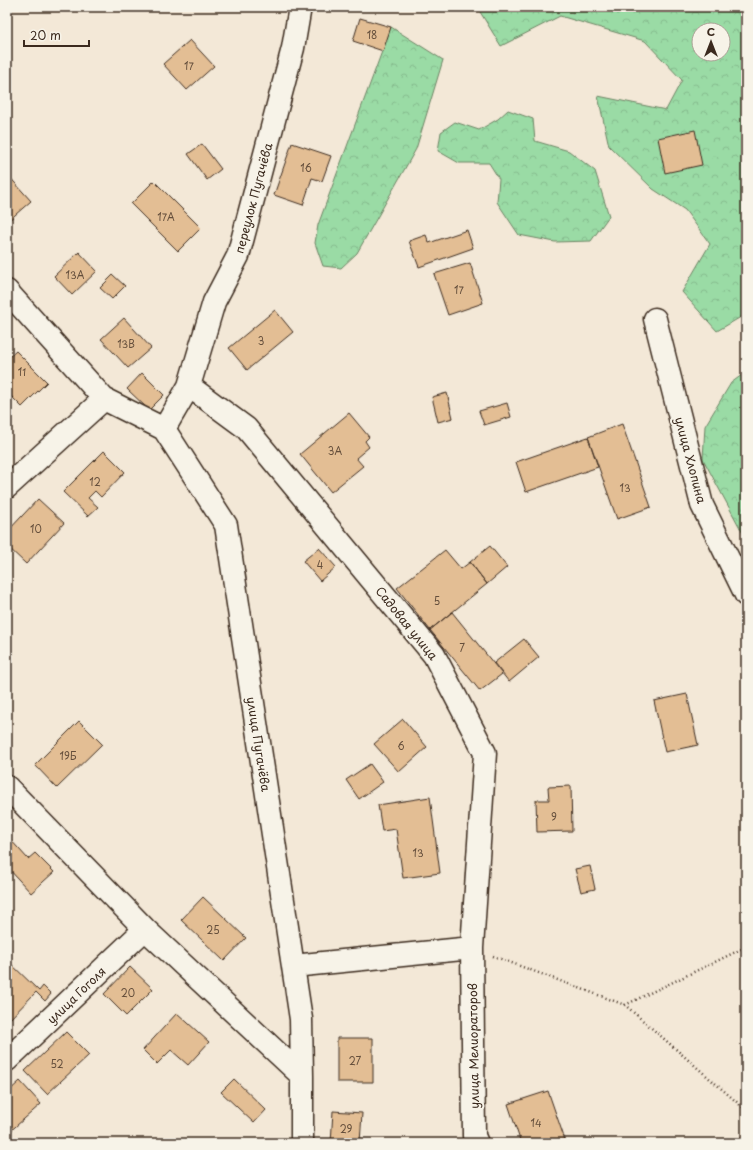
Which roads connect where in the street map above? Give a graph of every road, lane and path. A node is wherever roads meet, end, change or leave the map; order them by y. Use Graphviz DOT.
graph roads {
  1 [pos="300,7"];
  2 [pos="7,291"];
  3 [pos="655,319"];
  4 [pos="189,386"];
  5 [pos="104,399"];
  6 [pos="164,429"];
  7 [pos="7,487"];
  8 [pos="746,595"];
  9 [pos="7,787"];
  10 [pos="145,929"];
  11 [pos="746,947"];
  12 [pos="472,948"];
  13 [pos="293,966"];
  14 [pos="625,1005"];
  15 [pos="7,1060"];
  16 [pos="302,1076"];
  17 [pos="746,1110"];
  18 [pos="302,1143"];
  19 [pos="476,1143"];
  1 -- 4 [label="street, переулок Пугачёва"];
  2 -- 5 [label="street"];
  3 -- 8 [label="street, улица Хлопина"];
  4 -- 6 [label="street, переулок Пугачёва"];
  4 -- 12 [label="street, Садовая улица"];
  5 -- 6 [label="street"];
  5 -- 7 [label="street"];
  6 -- 13 [label="street, улица Пугачёва"];
  9 -- 10 [label="street"];
  10 -- 15 [label="street, улица Гоголя"];
  10 -- 16 [label="street"];
  11 -- 14 [label="path"];
  12 -- 13 [label="street"];
  12 -- 14 [label="path"];
  12 -- 19 [label="street, улица Мелиораторов"];
  13 -- 16 [label="street, улица Пугачёва"];
  14 -- 17 [label="path"];
  16 -- 18 [label="street, улица Пугачёва"];
}
